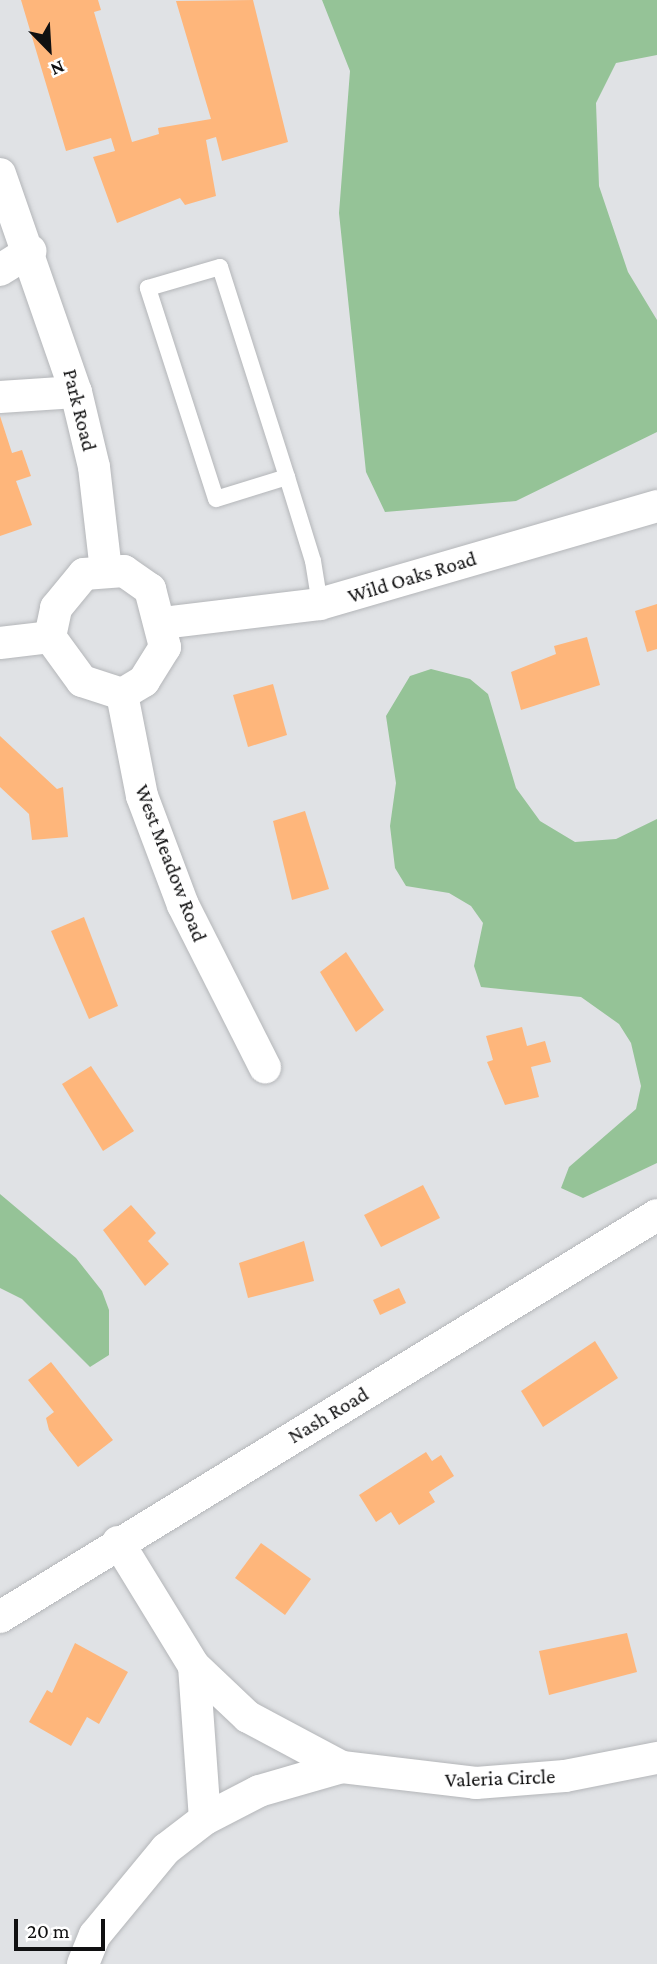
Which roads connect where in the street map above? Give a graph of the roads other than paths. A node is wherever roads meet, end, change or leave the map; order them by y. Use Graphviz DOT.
graph roads {
  1 [pos="0,174"];
  2 [pos="31,251"];
  3 [pos="0,270"];
  4 [pos="76,392"];
  5 [pos="0,397"];
  6 [pos="287,477"];
  7 [pos="657,506"];
  8 [pos="106,570"];
  9 [pos="320,604"];
  10 [pos="163,623"];
  11 [pos="50,637"];
  12 [pos="0,643"];
  13 [pos="122,694"];
  14 [pos="265,1067"];
  15 [pos="657,1214"];
  16 [pos="118,1542"];
  17 [pos="0,1617"];
  18 [pos="194,1666"];
  19 [pos="657,1758"];
  20 [pos="342,1767"];
  21 [pos="205,1819"];
  22 [pos="83,1964"];
  1 -- 2 [label="street, Park Road"];
  2 -- 3 [label="street"];
  2 -- 4 [label="street, Park Road"];
  4 -- 5 [label="street"];
  4 -- 8 [label="street, Park Road"];
  6 -- 6 [label="lane"];
  6 -- 9 [label="lane"];
  7 -- 9 [label="street, Wild Oaks Road"];
  8 -- 10 [label="street"];
  8 -- 11 [label="street"];
  9 -- 10 [label="street, Wild Oaks Road"];
  10 -- 13 [label="street"];
  11 -- 12 [label="street"];
  11 -- 13 [label="street"];
  13 -- 14 [label="street, West Meadow Road"];
  15 -- 16 [label="street, Nash Road"];
  16 -- 17 [label="street, Nash Road"];
  16 -- 18 [label="street, Valeria Circle"];
  18 -- 20 [label="street, Valeria Circle"];
  18 -- 21 [label="street, Valeria Circle"];
  19 -- 20 [label="street, Valeria Circle"];
  20 -- 21 [label="street, Valeria Circle"];
  21 -- 22 [label="street, Valeria Circle"];
}
